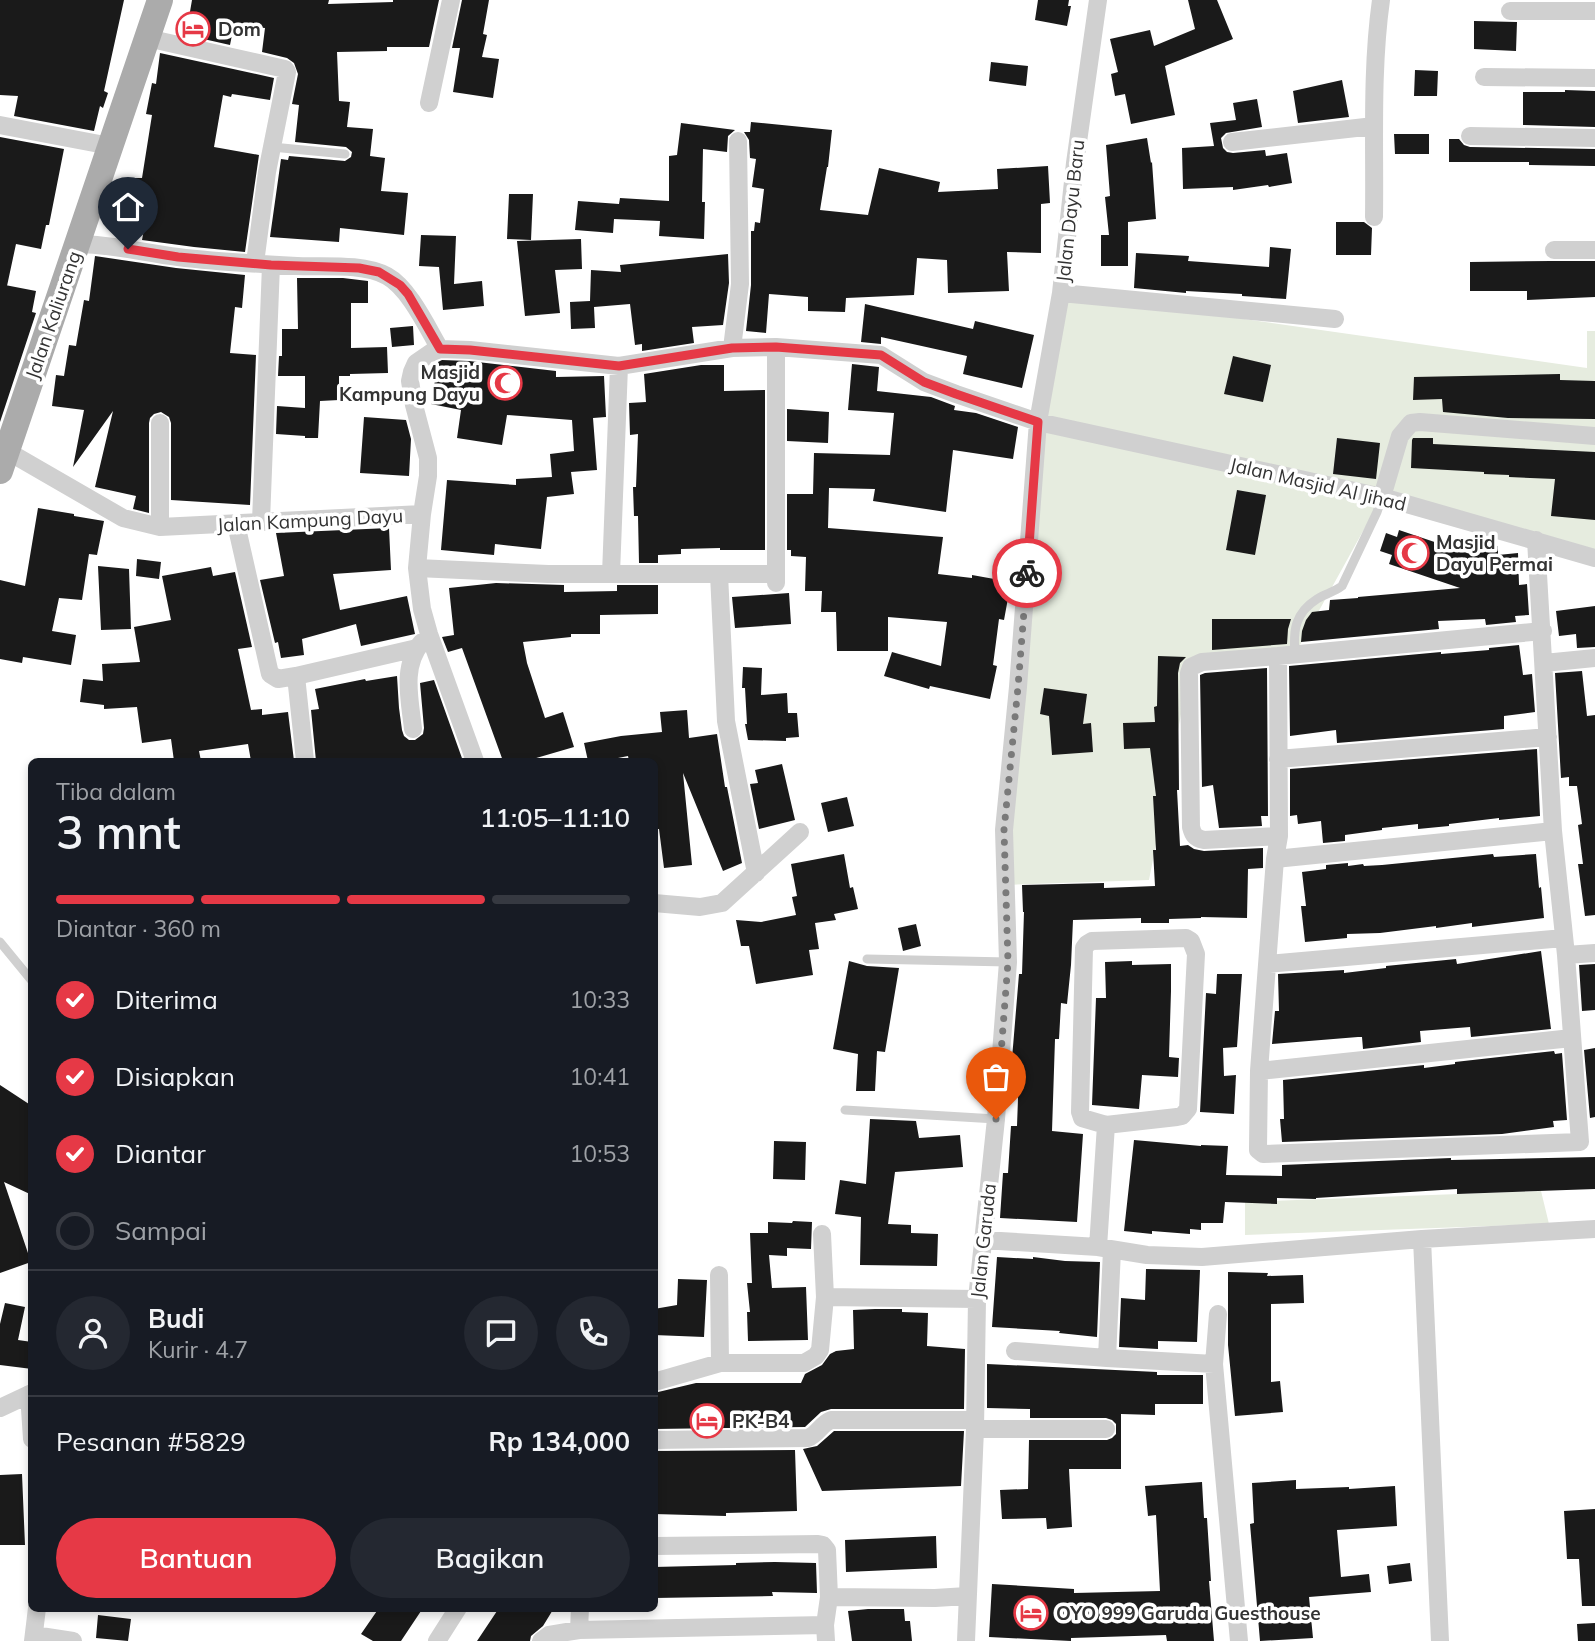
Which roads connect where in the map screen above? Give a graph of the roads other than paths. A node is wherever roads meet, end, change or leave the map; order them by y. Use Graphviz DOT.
graph roads {
  1 [pos="160,0"];
  2 [pos="451,0"];
  3 [pos="1098,0"];
  4 [pos="1381,0"];
  5 [pos="1510,11"];
  6 [pos="1595,11"];
  7 [pos="147,38"];
  8 [pos="1484,77"];
  9 [pos="1595,78"];
  10 [pos="429,103"];
  11 [pos="0,125"];
  12 [pos="1374,126"];
  13 [pos="1470,136"];
  14 [pos="1595,138"];
  15 [pos="738,141"];
  16 [pos="1232,142"];
  17 [pos="110,146"];
  18 [pos="272,146"];
  19 [pos="345,154"];
  20 [pos="1374,217"];
  21 [pos="77,244"];
  22 [pos="1554,250"];
  23 [pos="1595,250"];
  24 [pos="263,264"];
  25 [pos="1061,293"];
  26 [pos="1335,319"];
  27 [pos="776,347"];
  28 [pos="732,348"];
  29 [pos="440,349"];
  30 [pos="619,366"];
  31 [pos="1038,422"];
  32 [pos="160,423"];
  33 [pos="1595,436"];
  34 [pos="3,461"];
  35 [pos="1382,497"];
  36 [pos="422,514"];
  37 [pos="261,521"];
  38 [pos="236,524"];
  39 [pos="160,527"];
  40 [pos="1536,540"];
  41 [pos="1595,558"];
  42 [pos="417,568"];
  43 [pos="719,573"];
  44 [pos="611,574"];
  45 [pos="1543,631"];
  46 [pos="423,641"];
  47 [pos="1286,655"];
  48 [pos="1595,658"];
  49 [pos="1544,663"];
  50 [pos="296,676"];
  51 [pos="413,729"];
  52 [pos="1548,737"];
  53 [pos="305,758"];
  54 [pos="474,758"];
  55 [pos="1278,759"];
  56 [pos="1553,831"];
  57 [pos="800,832"];
  58 [pos="1279,836"];
  59 [pos="1275,859"];
  60 [pos="756,873"];
  61 [pos="658,903"];
  62 [pos="0,943"];
  63 [pos="1565,947"];
  64 [pos="1595,953"];
  65 [pos="867,959"];
  66 [pos="1008,962"];
  67 [pos="1267,964"];
  68 [pos="28,976"];
  69 [pos="1572,1038"];
  70 [pos="1259,1071"];
  71 [pos="845,1110"];
  72 [pos="996,1119"];
  73 [pos="1106,1125"];
  74 [pos="1595,1229"];
  75 [pos="822,1234"];
  76 [pos="1422,1239"];
  77 [pos="983,1240"];
  78 [pos="1105,1248"];
  79 [pos="719,1275"];
  80 [pos="825,1297"];
  81 [pos="977,1299"];
  82 [pos="1218,1314"];
  83 [pos="1015,1352"];
  84 [pos="1107,1359"];
  85 [pos="720,1363"];
  86 [pos="1214,1364"];
  87 [pos="658,1381"];
  88 [pos="28,1395"];
  89 [pos="0,1408"];
  90 [pos="974,1424"];
  91 [pos="1106,1429"];
  92 [pos="658,1440"];
  93 [pos="658,1546"];
  94 [pos="967,1596"];
  95 [pos="829,1597"];
  96 [pos="36,1612"];
  97 [pos="455,1612"];
  98 [pos="580,1612"];
  99 [pos="579,1630"];
  100 [pos="826,1633"];
  101 [pos="33,1638"];
  102 [pos="73,1641"];
  103 [pos="437,1641"];
  104 [pos="541,1641"];
  105 [pos="965,1641"];
  106 [pos="1240,1641"];
  107 [pos="1440,1641"];
  1 -- 7 [label="main road, Jalan Kaliurang"];
  2 -- 10 [label="street"];
  3 -- 25 [label="street, Jalan Dayu Baru"];
  4 -- 12 [label="street"];
  5 -- 6 [label="street"];
  7 -- 17 [label="main road, Jalan Kaliurang"];
  7 -- 18 [label="street"];
  8 -- 9 [label="street"];
  11 -- 17 [label="street"];
  12 -- 16 [label="street"];
  12 -- 20 [label="street"];
  13 -- 14 [label="street"];
  15 -- 28 [label="street"];
  17 -- 21 [label="main road, Jalan Kaliurang"];
  18 -- 19 [label="lane"];
  18 -- 24 [label="street"];
  21 -- 24 [label="street"];
  21 -- 34 [label="main road, Jalan Kaliurang"];
  22 -- 23 [label="street"];
  24 -- 29 [label="street"];
  24 -- 37 [label="street"];
  25 -- 26 [label="street"];
  25 -- 31 [label="street, Jalan Dayu Baru"];
  27 -- 28 [label="street"];
  27 -- 31 [label="street"];
  27 -- 43 [label="street"];
  28 -- 30 [label="street"];
  29 -- 30 [label="street"];
  29 -- 36 [label="street, Jalan Kampung Dayu"];
  30 -- 44 [label="street"];
  31 -- 35 [label="street, Jalan Masjid Al Jihad"];
  31 -- 66 [label="street, Jalan Garuda"];
  32 -- 39 [label="street"];
  33 -- 35 [label="street"];
  34 -- 39 [label="street, Jalan Kampung Dayu"];
  35 -- 40 [label="street, Jalan Masjid Al Jihad"];
  35 -- 47 [label="lane"];
  36 -- 37 [label="street, Jalan Kampung Dayu"];
  36 -- 42 [label="street"];
  37 -- 38 [label="street, Jalan Kampung Dayu"];
  38 -- 39 [label="street, Jalan Kampung Dayu"];
  38 -- 50 [label="street"];
  40 -- 41 [label="street, Jalan Masjid Al Jihad"];
  40 -- 45 [label="street"];
  42 -- 44 [label="street"];
  42 -- 46 [label="street"];
  43 -- 44 [label="street"];
  43 -- 60 [label="street"];
  45 -- 47 [label="street"];
  45 -- 49 [label="street"];
  46 -- 50 [label="street"];
  46 -- 51 [label="street"];
  46 -- 54 [label="street"];
  47 -- 55 [label="street"];
  47 -- 58 [label="street"];
  48 -- 49 [label="street"];
  49 -- 52 [label="street"];
  50 -- 53 [label="street"];
  52 -- 55 [label="street"];
  52 -- 56 [label="street"];
  55 -- 58 [label="street"];
  56 -- 59 [label="street"];
  56 -- 63 [label="street"];
  57 -- 60 [label="street"];
  58 -- 59 [label="street"];
  59 -- 67 [label="street"];
  60 -- 61 [label="street"];
  62 -- 68 [label="lane"];
  63 -- 64 [label="street"];
  63 -- 67 [label="street"];
  63 -- 69 [label="street"];
  65 -- 66 [label="lane"];
  66 -- 72 [label="street, Jalan Garuda"];
  67 -- 70 [label="street"];
  69 -- 70 [label="street"];
  69 -- 70 [label="street"];
  71 -- 72 [label="lane"];
  72 -- 77 [label="street, Jalan Garuda"];
  73 -- 73 [label="street"];
  73 -- 78 [label="street"];
  74 -- 76 [label="street"];
  75 -- 80 [label="street"];
  76 -- 78 [label="street"];
  76 -- 107 [label="street"];
  77 -- 78 [label="street"];
  77 -- 81 [label="street, Jalan Garuda"];
  78 -- 84 [label="street"];
  79 -- 85 [label="street"];
  80 -- 81 [label="street"];
  80 -- 85 [label="street"];
  81 -- 90 [label="street, Jalan Garuda"];
  82 -- 86 [label="street"];
  83 -- 84 [label="street"];
  84 -- 86 [label="street"];
  85 -- 87 [label="street"];
  86 -- 106 [label="street"];
  88 -- 89 [label="street"];
  90 -- 91 [label="street"];
  90 -- 92 [label="street"];
  90 -- 94 [label="street, Jalan Garuda"];
  93 -- 95 [label="street"];
  94 -- 95 [label="street"];
  94 -- 105 [label="street, Jalan Garuda"];
  95 -- 100 [label="street"];
  96 -- 101 [label="street"];
  97 -- 103 [label="street"];
  98 -- 99 [label="street"];
  99 -- 100 [label="street"];
  99 -- 104 [label="street"];
  101 -- 102 [label="street"];
}
